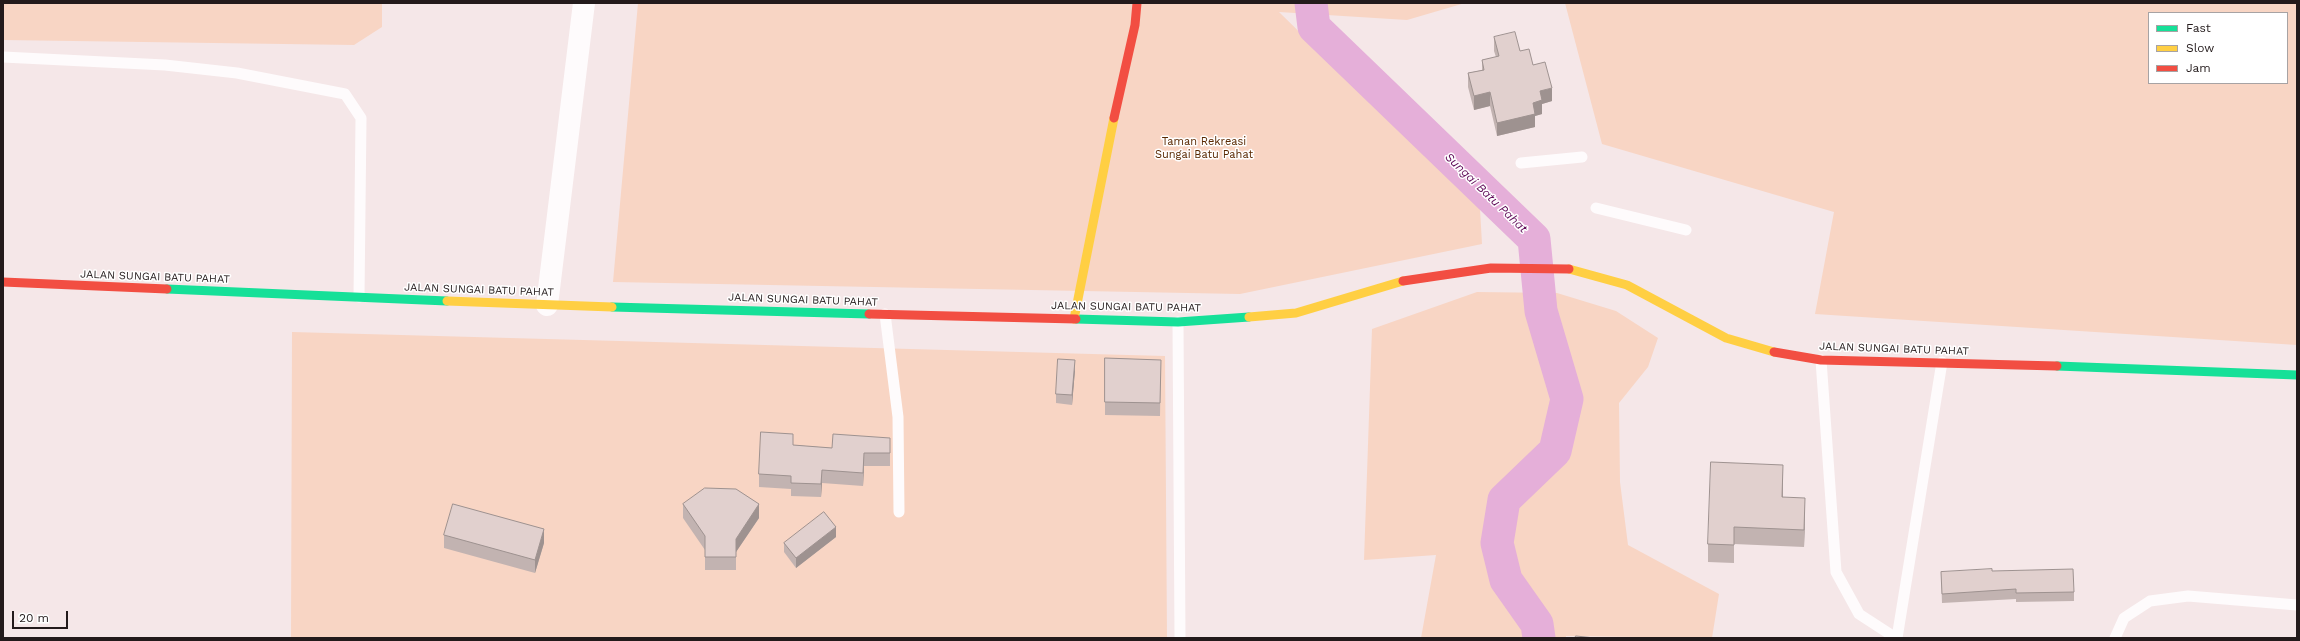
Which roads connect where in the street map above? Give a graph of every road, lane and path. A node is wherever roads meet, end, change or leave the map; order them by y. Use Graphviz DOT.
graph roads {
  1 [pos="584,3"];
  2 [pos="1137,3"];
  3 [pos="3,57"];
  4 [pos="1582,157"];
  5 [pos="1521,163"];
  6 [pos="1596,208"];
  7 [pos="1686,230"];
  8 [pos="3,282"];
  9 [pos="358,297"];
  10 [pos="547,305"];
  11 [pos="885,314"];
  12 [pos="1074,319"];
  13 [pos="1178,322"];
  14 [pos="1821,360"];
  15 [pos="1942,362"];
  16 [pos="2297,375"];
  17 [pos="899,512"];
  18 [pos="2297,605"];
  19 [pos="1180,638"];
  20 [pos="1896,638"];
  21 [pos="2115,638"];
  1 -- 10 [label="street"];
  2 -- 12 [label="street"];
  3 -- 9 [label="lane"];
  4 -- 5 [label="lane"];
  6 -- 7 [label="lane"];
  8 -- 9 [label="street, JALAN SUNGAI BATU PAHAT"];
  9 -- 10 [label="street, JALAN SUNGAI BATU PAHAT"];
  10 -- 11 [label="street, JALAN SUNGAI BATU PAHAT"];
  11 -- 12 [label="street, JALAN SUNGAI BATU PAHAT"];
  11 -- 17 [label="lane"];
  12 -- 13 [label="street, JALAN SUNGAI BATU PAHAT"];
  13 -- 14 [label="street, JALAN SUNGAI BATU PAHAT"];
  13 -- 19 [label="lane"];
  14 -- 15 [label="street, JALAN SUNGAI BATU PAHAT"];
  14 -- 20 [label="lane"];
  15 -- 16 [label="street, JALAN SUNGAI BATU PAHAT"];
  15 -- 20 [label="lane"];
  18 -- 21 [label="lane"];
}
